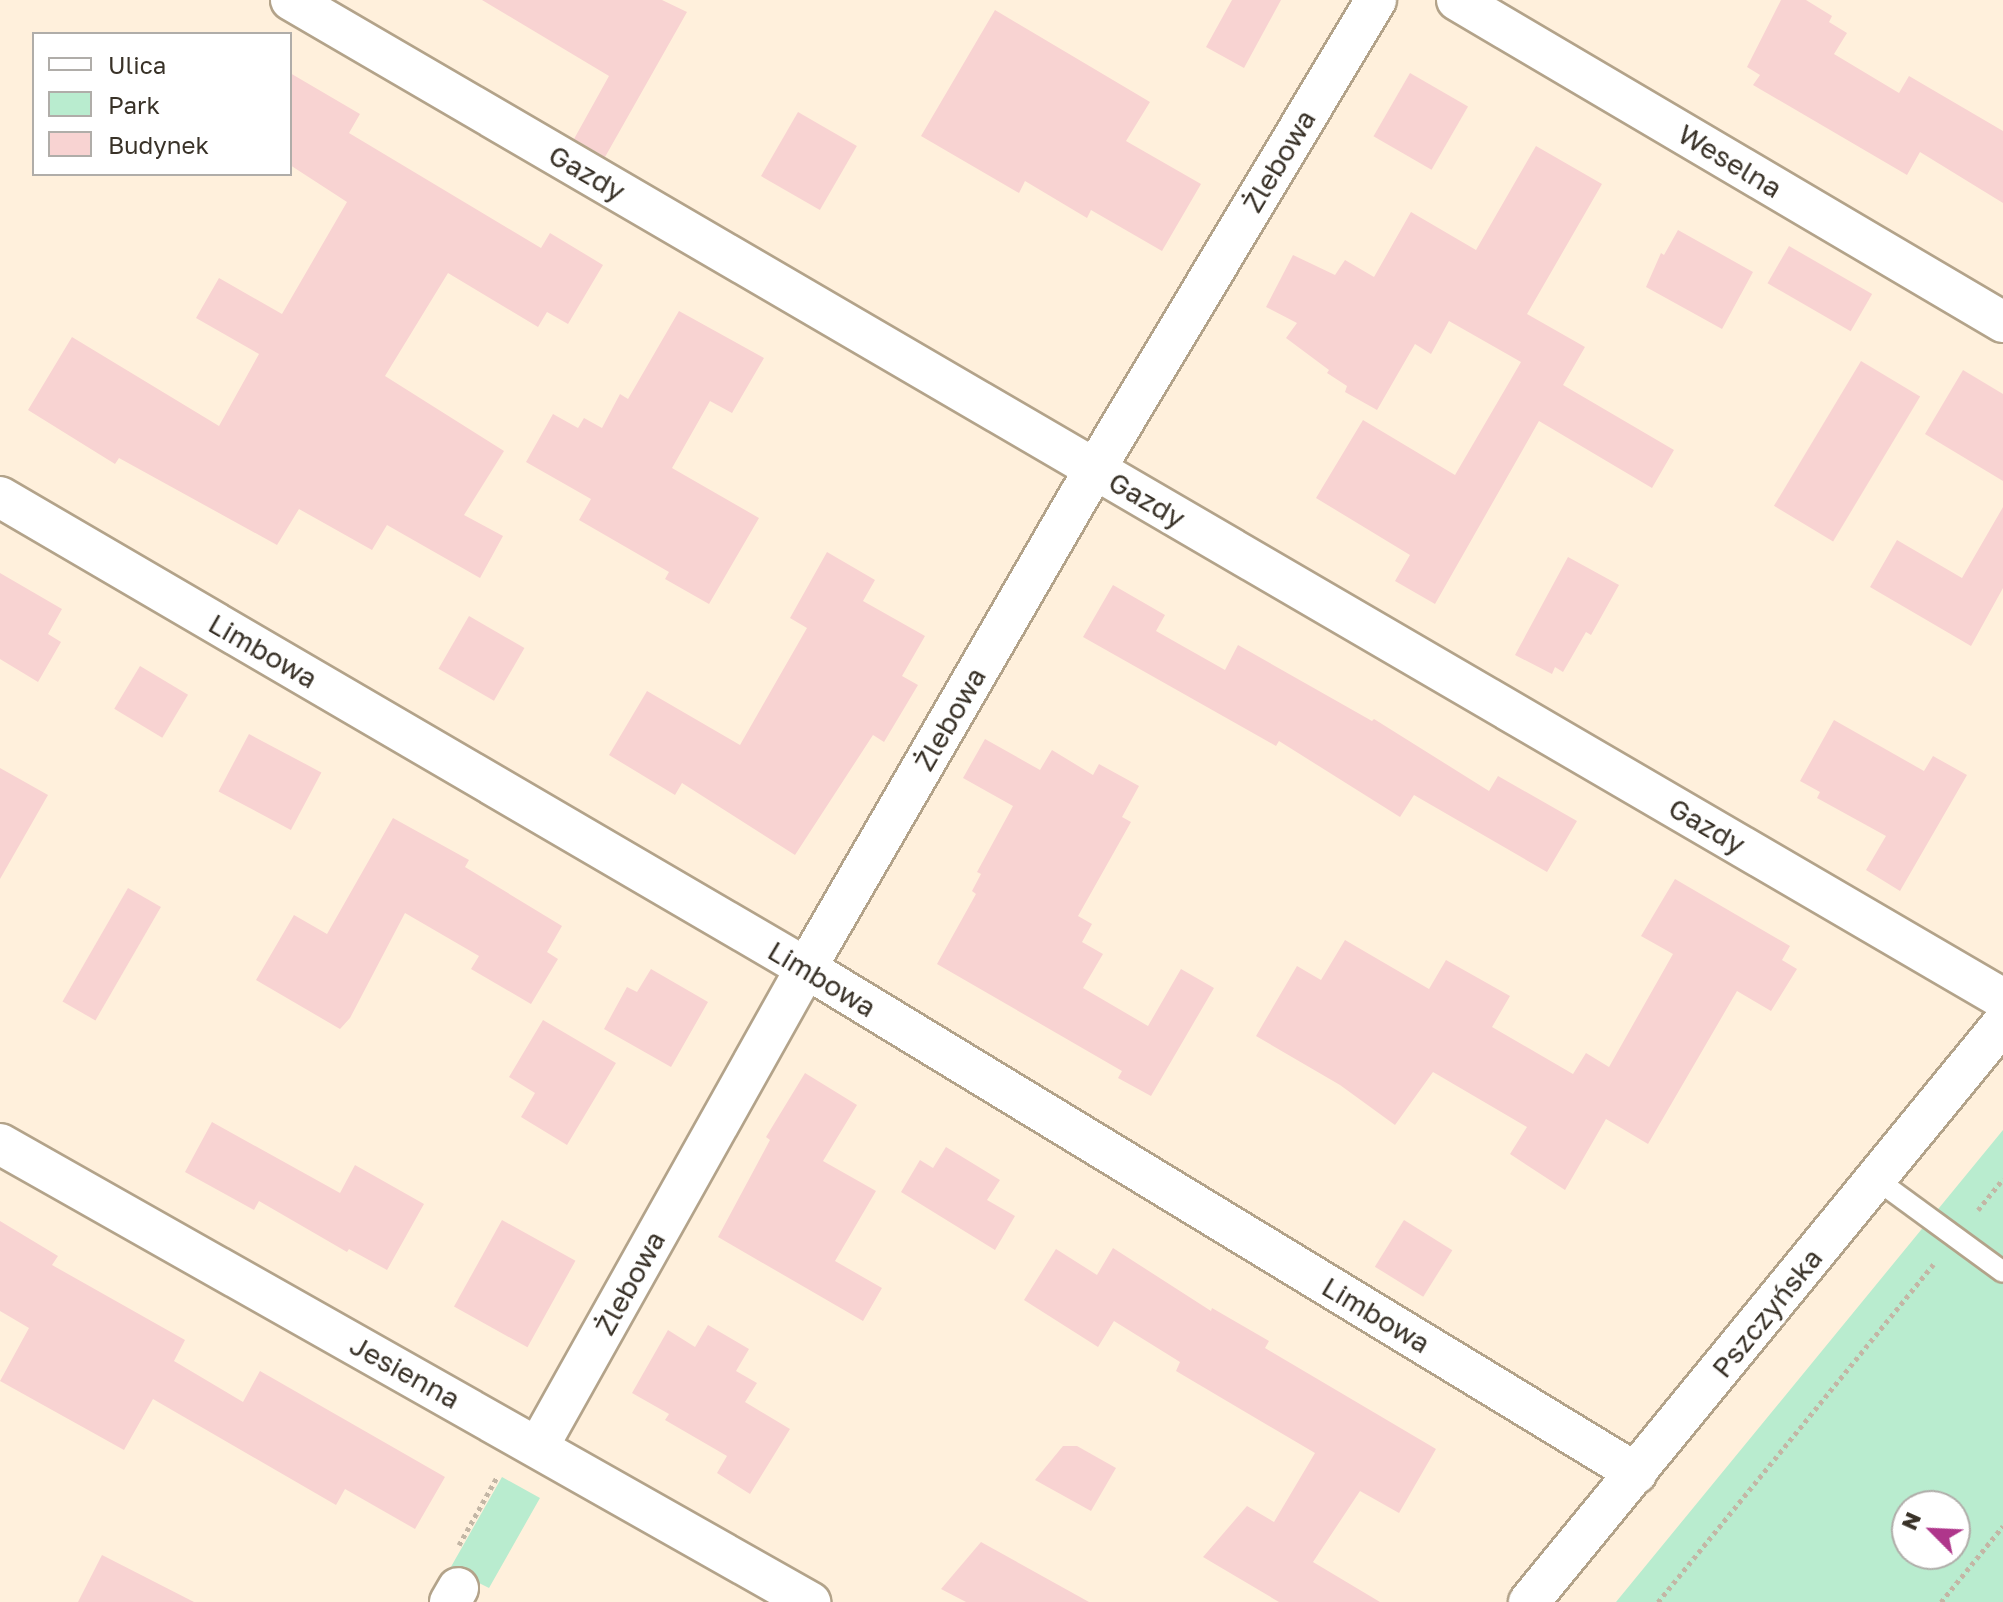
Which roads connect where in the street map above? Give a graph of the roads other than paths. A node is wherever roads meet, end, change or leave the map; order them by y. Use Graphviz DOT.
graph roads {
  1 [pos="291,0"];
  2 [pos="1376,0"];
  3 [pos="1457,0"];
  4 [pos="2003,322"];
  5 [pos="1094,469"];
  6 [pos="0,497"];
  7 [pos="806,968"];
  8 [pos="2003,999"];
  9 [pos="2003,1023"];
  10 [pos="0,1144"];
  11 [pos="1876,1179"];
  12 [pos="2003,1272"];
  13 [pos="538,1447"];
  14 [pos="1636,1473"];
  15 [pos="810,1602"];
  16 [pos="1529,1602"];
  1 -- 5 [label="street, Gazdy"];
  2 -- 5 [label="street, Żlebowa"];
  3 -- 4 [label="street, Weselna"];
  5 -- 7 [label="street, Żlebowa"];
  5 -- 8 [label="street, Gazdy"];
  6 -- 7 [label="street, Limbowa"];
  7 -- 13 [label="street, Żlebowa"];
  7 -- 14 [label="street, Limbowa"];
  9 -- 11 [label="street, Pszczyńska"];
  10 -- 13 [label="street, Jesienna"];
  11 -- 12 [label="lane"];
  11 -- 14 [label="street, Pszczyńska"];
  13 -- 15 [label="street, Jesienna"];
  14 -- 16 [label="street, Pszczyńska"];
}
